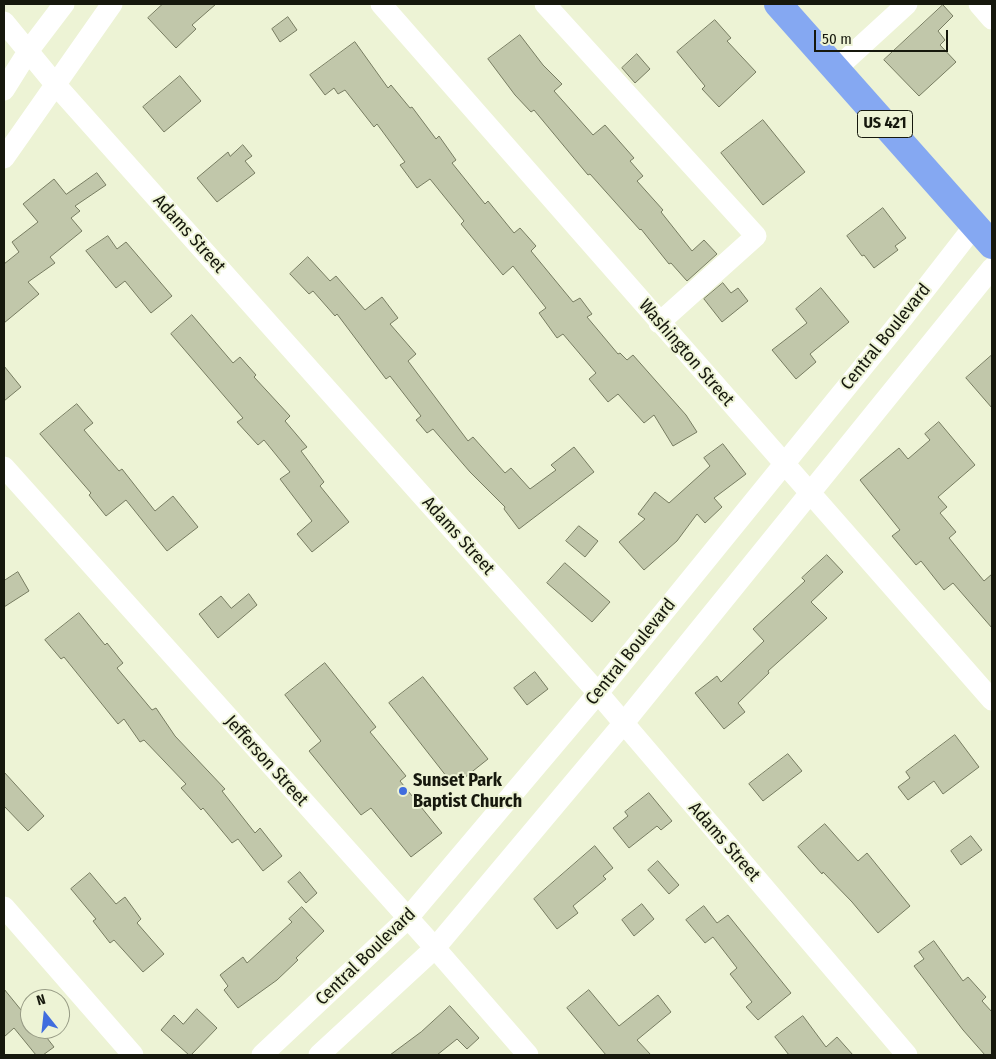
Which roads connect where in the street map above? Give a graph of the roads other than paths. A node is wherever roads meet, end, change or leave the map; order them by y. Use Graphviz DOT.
graph roads {
  1 [pos="64,4"];
  2 [pos="112,4"];
  3 [pos="381,4"];
  4 [pos="546,4"];
  5 [pos="778,4"];
  6 [pos="907,4"];
  7 [pos="979,4"];
  8 [pos="992,19"];
  9 [pos="4,22"];
  10 [pos="29,50"];
  11 [pos="836,69"];
  12 [pos="55,84"];
  13 [pos="4,90"];
  14 [pos="4,158"];
  15 [pos="984,235"];
  16 [pos="992,268"];
  17 [pos="659,323"];
  18 [pos="784,465"];
  19 [pos="4,467"];
  20 [pos="809,494"];
  21 [pos="598,693"];
  22 [pos="992,700"];
  23 [pos="623,724"];
  24 [pos="4,906"];
  25 [pos="408,920"];
  26 [pos="435,948"];
  27 [pos="132,1055"];
  28 [pos="262,1055"];
  29 [pos="319,1055"];
  30 [pos="528,1055"];
  31 [pos="907,1055"];
  1 -- 10 [label="street"];
  2 -- 12 [label="street"];
  3 -- 17 [label="street, Washington Street"];
  4 -- 17 [label="street"];
  5 -- 11 [label="highway, US 421"];
  6 -- 11 [label="street"];
  7 -- 8 [label="street"];
  9 -- 10 [label="street, Adams Street"];
  10 -- 12 [label="street, Adams Street"];
  10 -- 13 [label="street"];
  11 -- 15 [label="highway, US 421"];
  12 -- 14 [label="street"];
  12 -- 21 [label="street, Adams Street"];
  15 -- 18 [label="street, Central Boulevard"];
  16 -- 20 [label="street"];
  17 -- 18 [label="street, Washington Street"];
  18 -- 20 [label="street, Washington Street"];
  18 -- 21 [label="street, Central Boulevard"];
  19 -- 25 [label="street, Jefferson Street"];
  20 -- 22 [label="street, Washington Street"];
  20 -- 23 [label="street"];
  21 -- 23 [label="street, Adams Street"];
  21 -- 25 [label="street, Central Boulevard"];
  23 -- 26 [label="street"];
  23 -- 31 [label="street, Adams Street"];
  24 -- 27 [label="street"];
  25 -- 26 [label="street, Jefferson Street"];
  25 -- 28 [label="street, Central Boulevard"];
  26 -- 29 [label="street"];
  26 -- 30 [label="street, Jefferson Street"];
}
